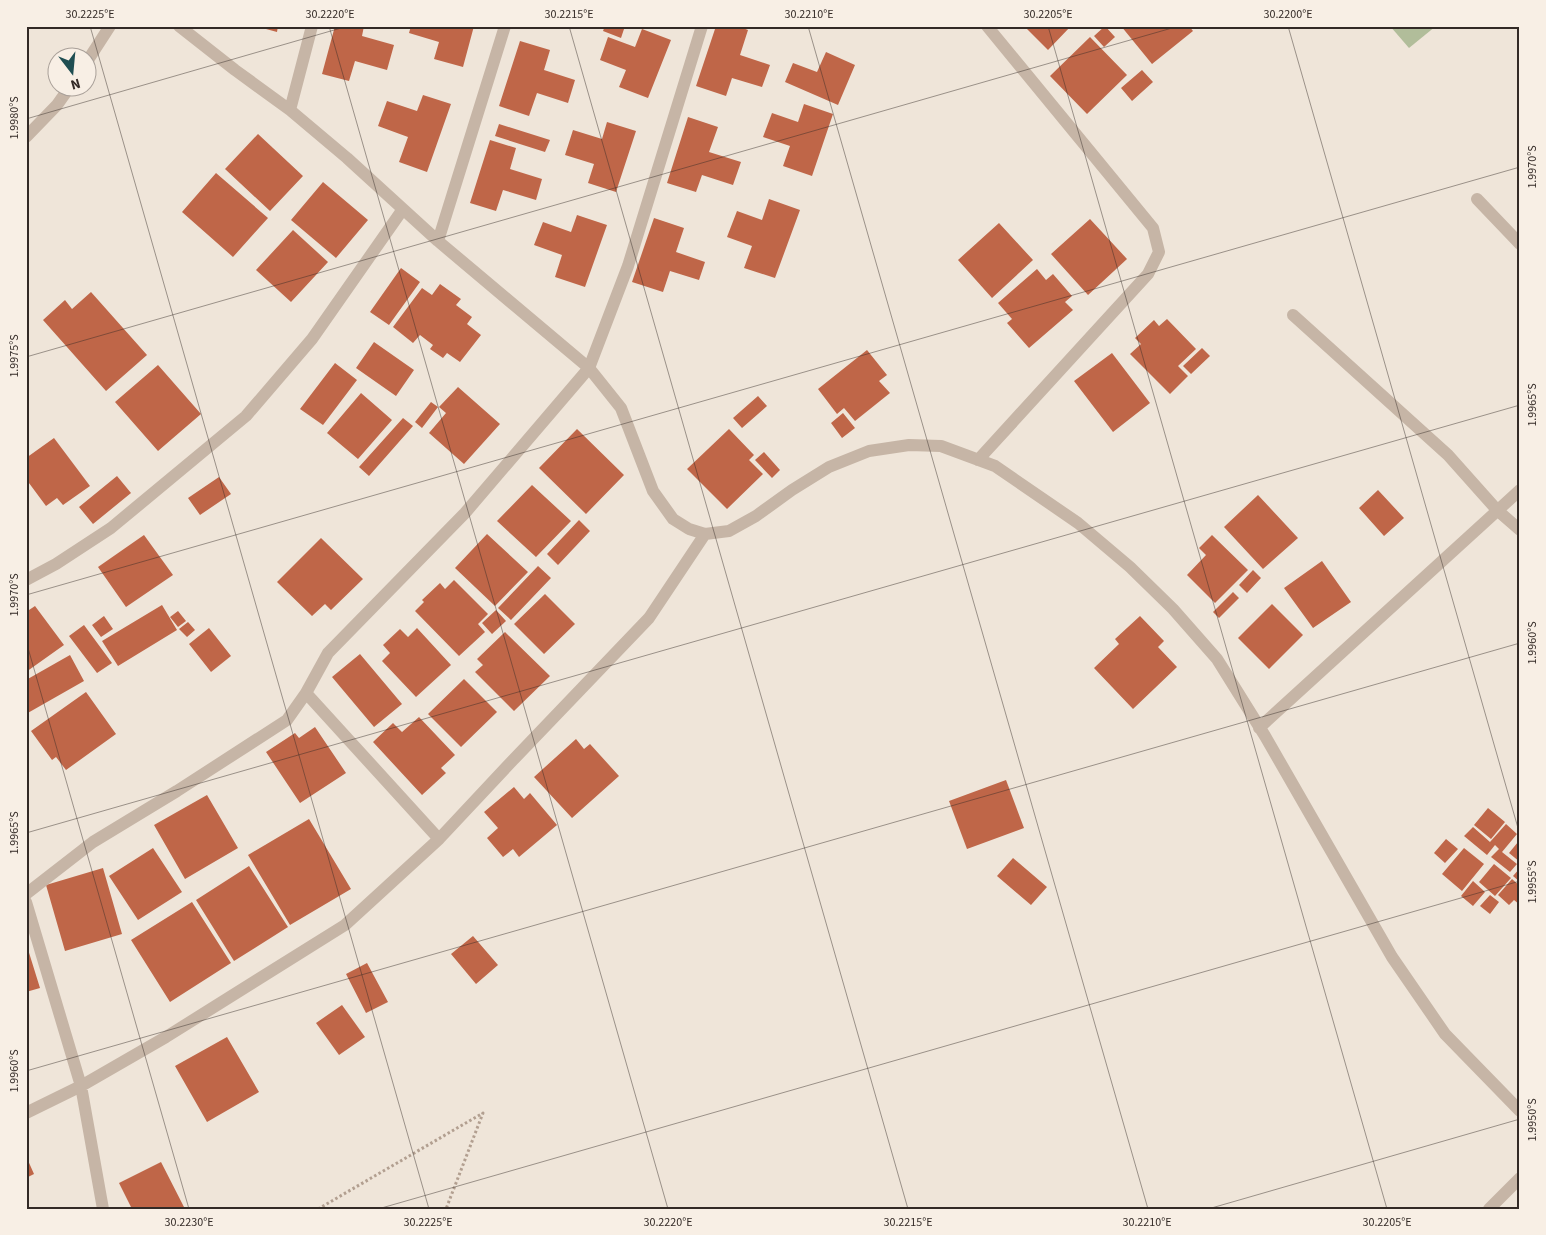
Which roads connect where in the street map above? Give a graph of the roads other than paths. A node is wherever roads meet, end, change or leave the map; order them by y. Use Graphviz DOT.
graph roads {
  1 [pos="110,26"];
  2 [pos="179,26"];
  3 [pos="312,26"];
  4 [pos="505,26"];
  5 [pos="702,26"];
  6 [pos="987,26"];
  7 [pos="96,48"];
  8 [pos="62,98"];
  9 [pos="290,110"];
  10 [pos="26,137"];
  11 [pos="1477,198"];
  12 [pos="403,209"];
  13 [pos="438,241"];
  14 [pos="1520,244"];
  15 [pos="1293,315"];
  16 [pos="589,368"];
  17 [pos="978,460"];
  18 [pos="1520,490"];
  19 [pos="1497,510"];
  20 [pos="1520,530"];
  21 [pos="705,534"];
  22 [pos="26,580"];
  23 [pos="306,693"];
  24 [pos="1259,728"];
  25 [pos="439,840"];
  26 [pos="26,894"];
  27 [pos="26,902"];
  28 [pos="81,1086"];
  29 [pos="1520,1111"];
  30 [pos="26,1113"];
  31 [pos="1520,1178"];
  32 [pos="104,1209"];
  33 [pos="1489,1209"];
  1 -- 7 [label="street"];
  2 -- 9 [label="street"];
  3 -- 9 [label="street"];
  4 -- 13 [label="street"];
  5 -- 16 [label="street"];
  6 -- 17 [label="street"];
  8 -- 10 [label="street"];
  9 -- 12 [label="street"];
  11 -- 14 [label="street"];
  12 -- 13 [label="street"];
  12 -- 22 [label="street"];
  13 -- 16 [label="street"];
  15 -- 19 [label="street"];
  16 -- 21 [label="street"];
  16 -- 23 [label="street"];
  17 -- 21 [label="street"];
  17 -- 24 [label="street"];
  18 -- 19 [label="street"];
  19 -- 20 [label="street"];
  19 -- 24 [label="street"];
  21 -- 25 [label="street"];
  23 -- 25 [label="street"];
  23 -- 26 [label="street"];
  24 -- 29 [label="street"];
  25 -- 28 [label="street"];
  27 -- 28 [label="street"];
  28 -- 30 [label="street"];
  28 -- 32 [label="street"];
  31 -- 33 [label="street"];
}
